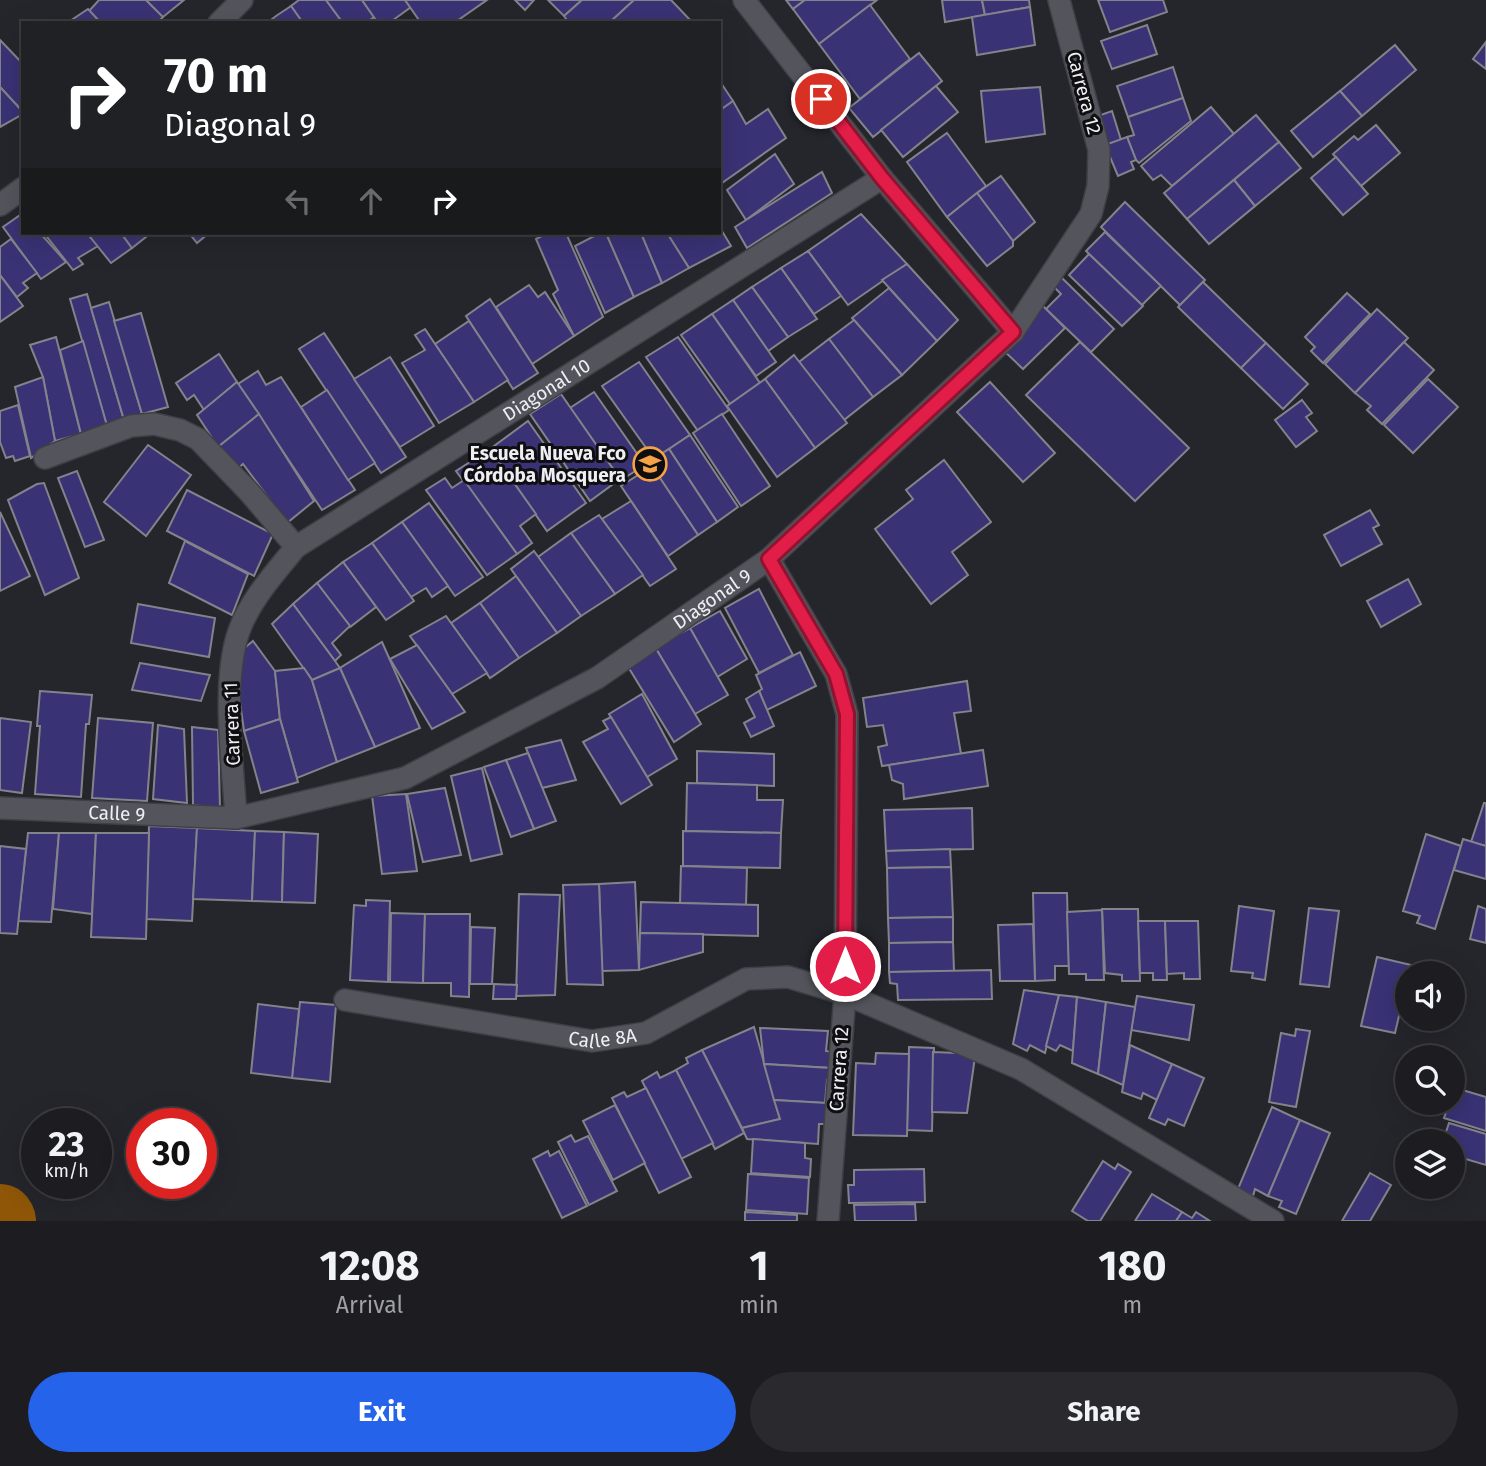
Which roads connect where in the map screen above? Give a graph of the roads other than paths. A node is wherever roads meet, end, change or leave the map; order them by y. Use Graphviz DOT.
graph roads {
  1 [pos="242,0"];
  2 [pos="744,0"];
  3 [pos="1059,0"];
  4 [pos="221,21"];
  5 [pos="882,178"];
  6 [pos="1098,186"];
  7 [pos="21,189"];
  8 [pos="0,205"];
  9 [pos="1013,332"];
  10 [pos="45,458"];
  11 [pos="296,547"];
  12 [pos="769,559"];
  13 [pos="239,631"];
  14 [pos="0,808"];
  15 [pos="236,818"];
  16 [pos="845,994"];
  17 [pos="345,1000"];
  18 [pos="828,1221"];
  19 [pos="1273,1221"];
  1 -- 4 [label="street"];
  2 -- 5 [label="street"];
  3 -- 6 [label="street, Carrera 12"];
  5 -- 9 [label="street"];
  5 -- 11 [label="street, Diagonal 10"];
  6 -- 9 [label="street, Diagonal 9"];
  7 -- 8 [label="street"];
  9 -- 12 [label="street, Diagonal 9"];
  10 -- 11 [label="street"];
  11 -- 13 [label="street, Diagonal 10"];
  12 -- 15 [label="street, Diagonal 9"];
  12 -- 16 [label="street, Carrera 12"];
  13 -- 15 [label="street, Carrera 11"];
  14 -- 15 [label="street, Calle 9"];
  16 -- 17 [label="street, Calle 8A"];
  16 -- 18 [label="street, Carrera 12"];
  16 -- 19 [label="street, Calle 8A"];
}
